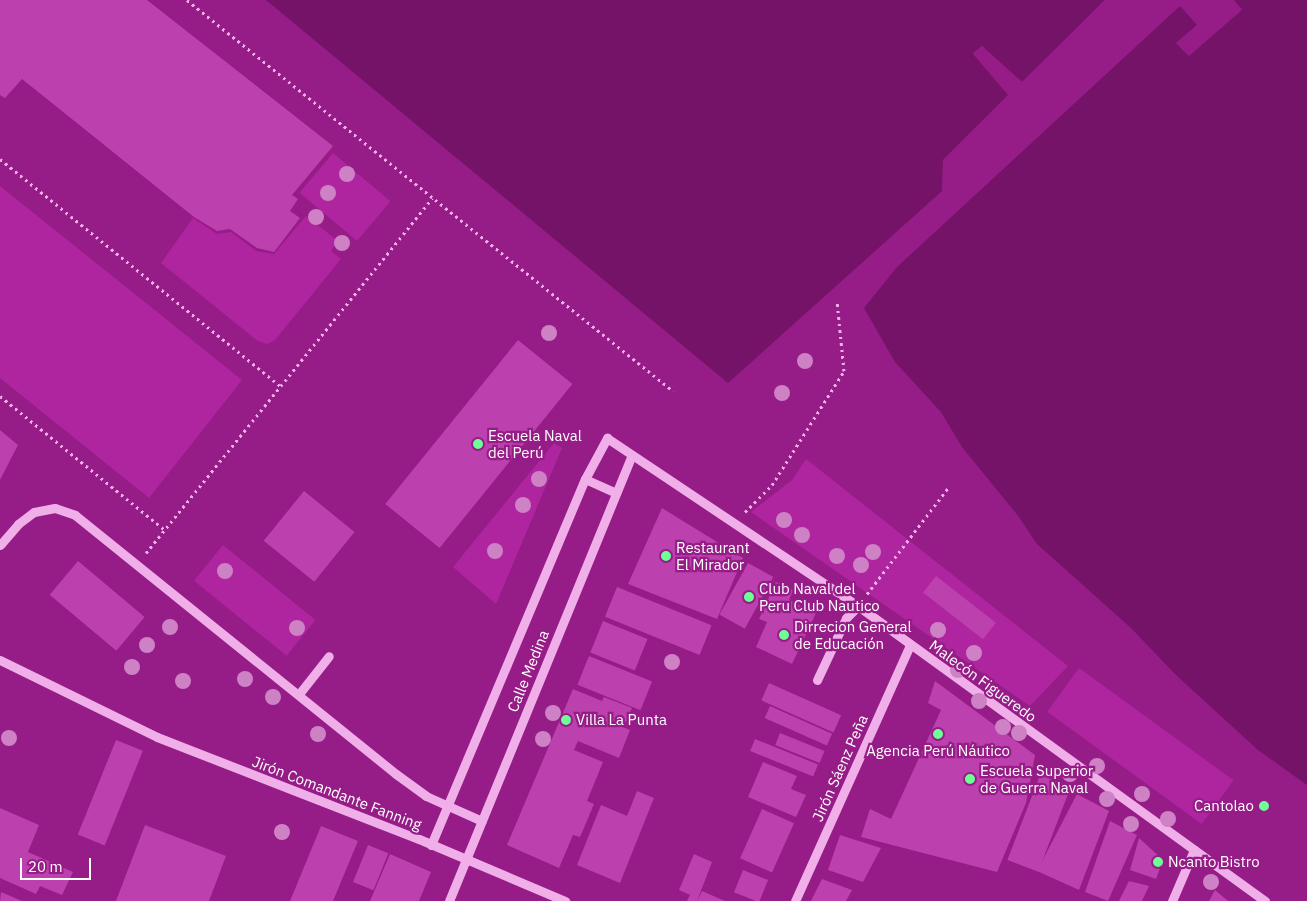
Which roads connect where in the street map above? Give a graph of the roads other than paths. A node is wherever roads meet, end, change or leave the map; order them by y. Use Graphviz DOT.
graph roads {
  1 [pos="632,455"];
  2 [pos="585,479"];
  3 [pos="616,493"];
  4 [pos="0,546"];
  5 [pos="858,606"];
  6 [pos="910,645"];
  7 [pos="329,656"];
  8 [pos="0,660"];
  9 [pos="816,680"];
  10 [pos="299,694"];
  11 [pos="449,807"];
  12 [pos="482,821"];
  13 [pos="431,844"];
  14 [pos="1194,850"];
  15 [pos="466,859"];
  16 [pos="450,901"];
  17 [pos="565,901"];
  18 [pos="795,901"];
  19 [pos="1172,901"];
  20 [pos="1265,901"];
  1 -- 2 [label="street, Malecón Figueredo"];
  1 -- 3 [label="street, Calle Medina"];
  1 -- 5 [label="street, Malecón Figueredo"];
  2 -- 3 [label="street"];
  2 -- 11 [label="street"];
  3 -- 12 [label="street, Calle Medina"];
  4 -- 10 [label="street"];
  5 -- 6 [label="street, Malecón Figueredo"];
  5 -- 9 [label="street"];
  6 -- 14 [label="street, Malecón Figueredo"];
  6 -- 18 [label="street, Jirón Sáenz Peña"];
  7 -- 10 [label="street"];
  8 -- 13 [label="street, Jirón Comandante Fanning"];
  10 -- 11 [label="street"];
  11 -- 12 [label="street"];
  11 -- 13 [label="street"];
  12 -- 15 [label="street, Calle Medina"];
  13 -- 15 [label="street, Jirón Comandante Fanning"];
  14 -- 19 [label="street"];
  14 -- 20 [label="street, Malecón Figueredo"];
  15 -- 16 [label="street, Calle Medina"];
  15 -- 17 [label="street, Jirón Comandante Fanning"];
}
